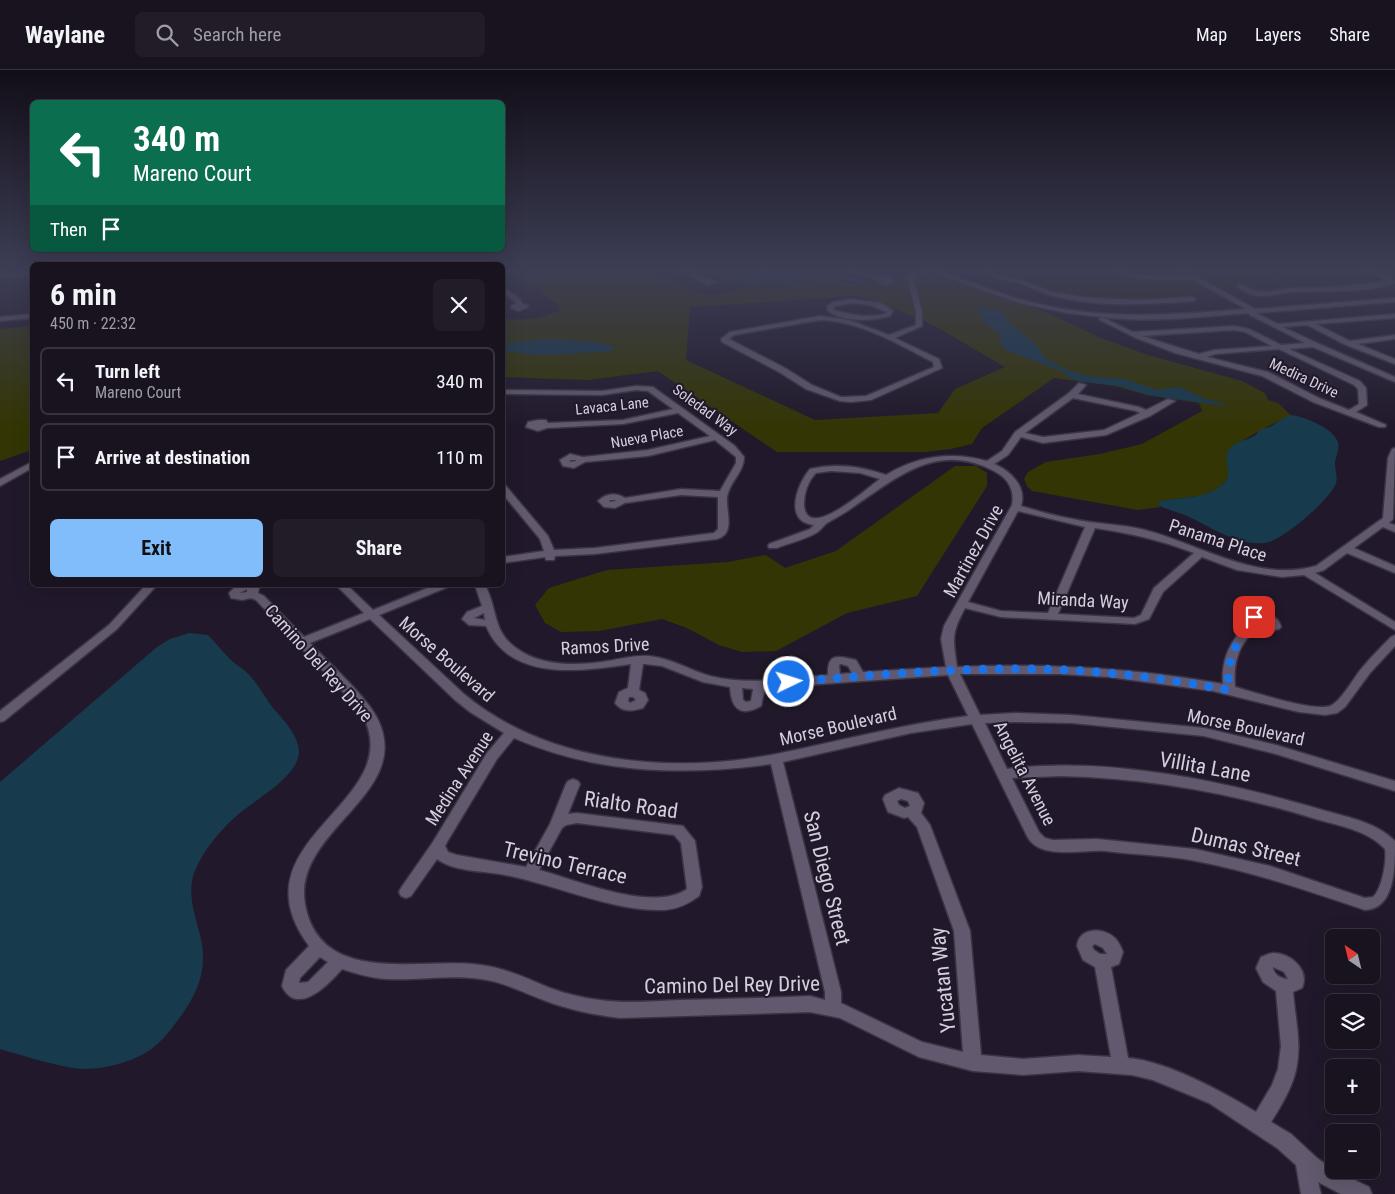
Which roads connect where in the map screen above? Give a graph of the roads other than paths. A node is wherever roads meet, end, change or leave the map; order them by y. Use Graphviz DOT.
graph roads {
  1 [pos="794,322"];
  2 [pos="856,322"];
  3 [pos="919,322"];
  4 [pos="1109,322"];
  5 [pos="1267,322"];
  6 [pos="1277,322"];
  7 [pos="1304,322"];
  8 [pos="1308,322"];
  9 [pos="1281,325"];
  10 [pos="1132,334"];
  11 [pos="1395,337"];
  12 [pos="888,338"];
  13 [pos="1349,343"];
  14 [pos="1314,345"];
  15 [pos="1282,349"];
  16 [pos="1198,357"];
  17 [pos="1395,362"];
  18 [pos="1395,380"];
  19 [pos="1082,384"];
  20 [pos="505,392"];
  21 [pos="1072,395"];
  22 [pos="1171,401"];
  23 [pos="680,410"];
  24 [pos="1350,413"];
  25 [pos="1147,414"];
  26 [pos="1382,425"];
  27 [pos="546,426"];
  28 [pos="1018,434"];
  29 [pos="717,437"];
  30 [pos="1395,451"];
  31 [pos="581,460"];
  32 [pos="1394,464"];
  33 [pos="987,465"];
  34 [pos="30,466"];
  35 [pos="887,479"];
  36 [pos="0,483"];
  37 [pos="505,491"];
  38 [pos="723,494"];
  39 [pos="622,500"];
  40 [pos="1016,508"];
  41 [pos="822,522"];
  42 [pos="1383,524"];
  43 [pos="1091,525"];
  44 [pos="1395,529"];
  45 [pos="773,546"];
  46 [pos="1347,549"];
  47 [pos="1200,553"];
  48 [pos="550,556"];
  49 [pos="505,560"];
  50 [pos="505,565"];
  51 [pos="1395,570"];
  52 [pos="1306,572"];
  53 [pos="150,587"];
  54 [pos="343,587"];
  55 [pos="422,587"];
  56 [pos="439,587"];
  57 [pos="481,587"];
  58 [pos="252,594"];
  59 [pos="962,604"];
  60 [pos="488,608"];
  61 [pos="370,613"];
  62 [pos="1052,616"];
  63 [pos="490,623"];
  64 [pos="1256,625"];
  65 [pos="1395,627"];
  66 [pos="1395,639"];
  67 [pos="302,642"];
  68 [pos="638,660"];
  69 [pos="952,670"];
  70 [pos="860,677"];
  71 [pos="834,679"];
  72 [pos="736,684"];
  73 [pos="760,685"];
  74 [pos="1229,690"];
  75 [pos="633,692"];
  76 [pos="0,718"];
  77 [pos="977,720"];
  78 [pos="512,732"];
  79 [pos="776,758"];
  80 [pos="1004,774"];
  81 [pos="573,784"];
  82 [pos="1395,786"];
  83 [pos="912,812"];
  84 [pos="563,821"];
  85 [pos="1040,842"];
  86 [pos="1390,845"];
  87 [pos="439,849"];
  88 [pos="530,874"];
  89 [pos="406,892"];
  90 [pos="684,901"];
  91 [pos="319,948"];
  92 [pos="339,961"];
  93 [pos="1102,962"];
  94 [pos="1284,986"];
  95 [pos="833,1008"];
  96 [pos="973,1063"];
  97 [pos="1121,1066"];
  98 [pos="1259,1124"];
  99 [pos="1305,1160"];
  100 [pos="1357,1193"];
  101 [pos="1311,1194"];
  1 -- 12 [label="street"];
  2 -- 12 [label="street"];
  3 -- 12 [label="street"];
  4 -- 10 [label="street, Medira Drive"];
  5 -- 14 [label="street"];
  6 -- 9 [label="street"];
  7 -- 9 [label="street"];
  8 -- 13 [label="street"];
  9 -- 14 [label="street"];
  10 -- 15 [label="street"];
  10 -- 16 [label="street, Medira Drive"];
  11 -- 13 [label="street"];
  13 -- 17 [label="street"];
  14 -- 15 [label="street"];
  14 -- 18 [label="street"];
  15 -- 16 [label="street"];
  15 -- 24 [label="street"];
  16 -- 24 [label="street, Medira Drive"];
  19 -- 21 [label="street"];
  20 -- 23 [label="street, Soledad Way"];
  21 -- 25 [label="street"];
  21 -- 28 [label="street"];
  22 -- 25 [label="street"];
  23 -- 27 [label="street, Lavaca Lane"];
  23 -- 29 [label="street, Soledad Way"];
  24 -- 26 [label="street, Medira Drive"];
  25 -- 28 [label="street"];
  28 -- 33 [label="street"];
  29 -- 31 [label="street, Nueva Place"];
  29 -- 38 [label="street, Soledad Way"];
  30 -- 32 [label="street"];
  32 -- 42 [label="street"];
  33 -- 35 [label="street, Martinez Drive"];
  33 -- 40 [label="street, Martinez Drive"];
  34 -- 36 [label="street"];
  35 -- 41 [label="street, Martinez Drive"];
  35 -- 41 [label="street"];
  37 -- 48 [label="street"];
  38 -- 39 [label="street"];
  38 -- 48 [label="street"];
  40 -- 43 [label="street, Panama Place"];
  40 -- 59 [label="street, Martinez Drive"];
  41 -- 45 [label="street, Martinez Drive"];
  42 -- 44 [label="street"];
  42 -- 46 [label="street, Panama Place"];
  43 -- 47 [label="street, Panama Place"];
  43 -- 62 [label="street"];
  46 -- 51 [label="street"];
  46 -- 52 [label="street, Panama Place"];
  47 -- 52 [label="street, Panama Place"];
  47 -- 62 [label="street, Miranda Way"];
  48 -- 49 [label="street"];
  48 -- 50 [label="street"];
  52 -- 65 [label="street"];
  53 -- 76 [label="street"];
  54 -- 61 [label="street, Morse Boulevard"];
  55 -- 61 [label="street"];
  56 -- 61 [label="street"];
  57 -- 60 [label="street, Ramos Drive"];
  58 -- 67 [label="street, Camino Del Rey Drive"];
  59 -- 62 [label="street, Miranda Way"];
  59 -- 69 [label="street, Martinez Drive"];
  60 -- 63 [label="street, Ramos Drive"];
  60 -- 63 [label="street"];
  61 -- 67 [label="street"];
  61 -- 78 [label="street, Morse Boulevard"];
  63 -- 68 [label="street, Ramos Drive"];
  64 -- 74 [label="street"];
  66 -- 74 [label="street, Ramos Drive"];
  67 -- 91 [label="street, Camino Del Rey Drive"];
  68 -- 72 [label="street, Ramos Drive"];
  68 -- 75 [label="street"];
  69 -- 70 [label="street, Ramos Drive"];
  69 -- 74 [label="street, Ramos Drive"];
  69 -- 77 [label="street, Martinez Drive"];
  70 -- 71 [label="street, Ramos Drive"];
  70 -- 71 [label="street"];
  71 -- 73 [label="street, Ramos Drive"];
  72 -- 73 [label="street, Ramos Drive"];
  72 -- 73 [label="street"];
  77 -- 79 [label="street, Morse Boulevard"];
  77 -- 80 [label="street, Angelita Avenue"];
  77 -- 82 [label="street, Morse Boulevard"];
  78 -- 79 [label="street, Morse Boulevard"];
  78 -- 87 [label="street, Medina Avenue"];
  79 -- 95 [label="street, San Diego Street"];
  80 -- 85 [label="street, Angelita Avenue"];
  80 -- 86 [label="street, Villita Lane"];
  81 -- 84 [label="street"];
  83 -- 96 [label="street, Yucatan Way"];
  84 -- 88 [label="street"];
  84 -- 90 [label="street, Rialto Road"];
  85 -- 86 [label="street, Dumas Street"];
  87 -- 88 [label="street, Trevino Terrace"];
  87 -- 89 [label="street, Medina Avenue"];
  88 -- 90 [label="street, Trevino Terrace"];
  91 -- 92 [label="street, Camino Del Rey Drive"];
  91 -- 92 [label="street"];
  92 -- 95 [label="street, Camino Del Rey Drive"];
  93 -- 97 [label="street"];
  94 -- 98 [label="street"];
  95 -- 96 [label="street, Camino Del Rey Drive"];
  96 -- 97 [label="street, Camino Del Rey Drive"];
  97 -- 98 [label="street, Camino Del Rey Drive"];
  98 -- 99 [label="street, Camino Del Rey Drive"];
  99 -- 100 [label="street, Camino Del Rey Drive"];
  99 -- 101 [label="street"];
}
